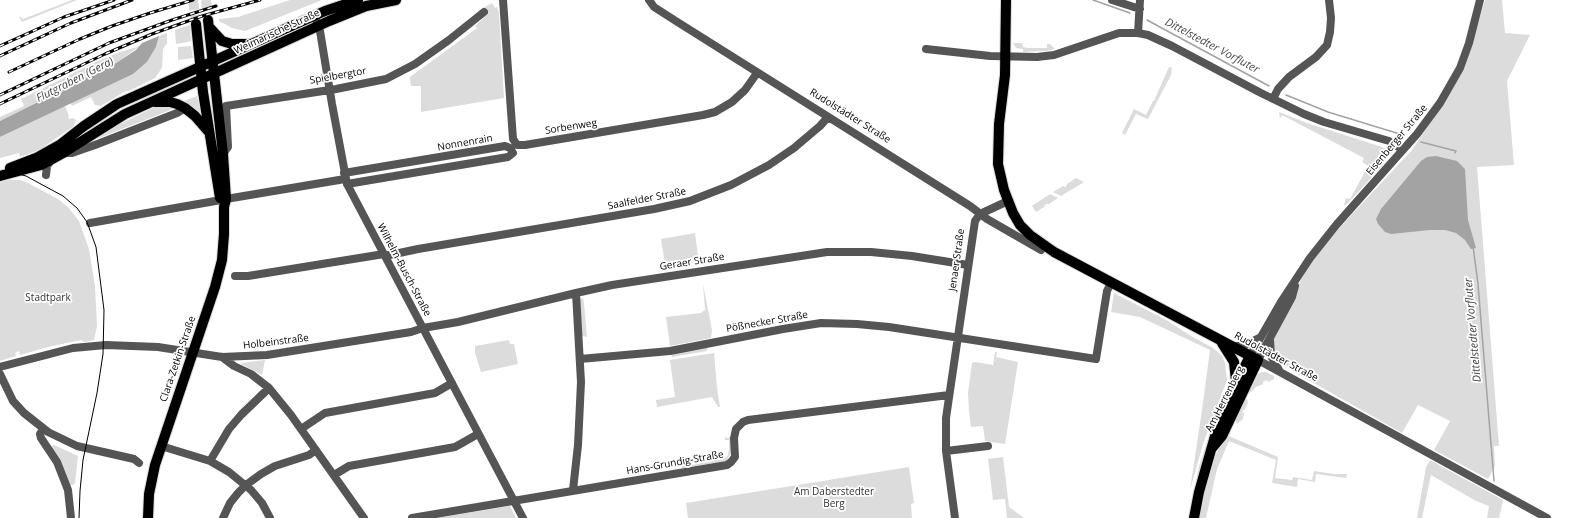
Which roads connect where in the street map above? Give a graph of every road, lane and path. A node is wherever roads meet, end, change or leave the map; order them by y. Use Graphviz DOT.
graph roads {
  1 [pos="358,0"];
  2 [pos="396,0"];
  3 [pos="503,0"];
  4 [pos="649,0"];
  5 [pos="1006,0"];
  6 [pos="1112,0"];
  7 [pos="1140,0"];
  8 [pos="1329,0"];
  9 [pos="1480,0"];
  10 [pos="1140,9"];
  11 [pos="484,12"];
  12 [pos="314,16"];
  13 [pos="196,24"];
  14 [pos="318,26"];
  15 [pos="1138,33"];
  16 [pos="251,44"];
  17 [pos="926,49"];
  18 [pos="1005,57"];
  19 [pos="213,62"];
  20 [pos="200,67"];
  21 [pos="214,73"];
  22 [pos="757,73"];
  23 [pos="201,80"];
  24 [pos="330,90"];
  25 [pos="1273,100"];
  26 [pos="151,102"];
  27 [pos="185,108"];
  28 [pos="828,117"];
  29 [pos="210,132"];
  30 [pos="1403,150"];
  31 [pos="63,153"];
  32 [pos="223,154"];
  33 [pos="53,159"];
  34 [pos="0,170"];
  35 [pos="46,175"];
  36 [pos="0,176"];
  37 [pos="345,179"];
  38 [pos="1008,201"];
  39 [pos="224,202"];
  40 [pos="980,214"];
  41 [pos="90,223"];
  42 [pos="1040,250"];
  43 [pos="384,255"];
  44 [pos="968,265"];
  45 [pos="235,276"];
  46 [pos="1298,276"];
  47 [pos="1111,283"];
  48 [pos="576,293"];
  49 [pos="423,328"];
  50 [pos="1260,337"];
  51 [pos="958,338"];
  52 [pos="1270,338"];
  53 [pos="1220,341"];
  54 [pos="1231,346"];
  55 [pos="193,352"];
  56 [pos="222,357"];
  57 [pos="1254,358"];
  58 [pos="580,359"];
  59 [pos="0,367"];
  60 [pos="1279,371"];
  61 [pos="0,374"];
  62 [pos="1236,382"];
  63 [pos="452,383"];
  64 [pos="269,388"];
  65 [pos="949,395"];
  66 [pos="43,429"];
  67 [pos="301,429"];
  68 [pos="478,434"];
  69 [pos="161,446"];
  70 [pos="988,446"];
  71 [pos="1212,448"];
  72 [pos="316,450"];
  73 [pos="946,451"];
  74 [pos="210,461"];
  75 [pos="139,463"];
  76 [pos="334,476"];
  77 [pos="246,485"];
  78 [pos="573,490"];
  79 [pos="514,501"];
  80 [pos="71,518"];
  81 [pos="148,518"];
  82 [pos="223,518"];
  83 [pos="270,518"];
  84 [pos="364,518"];
  85 [pos="412,518"];
  86 [pos="523,518"];
  87 [pos="955,518"];
  88 [pos="1194,518"];
  89 [pos="1547,518"];
  1 -- 12 [label="main road, Weimarische Straße"];
  2 -- 14 [label="main road, Weimarische Straße"];
  3 -- 22 [label="street, Sorbenweg"];
  4 -- 22 [label="street, Rudolstädter Straße"];
  5 -- 18 [label="main road"];
  6 -- 10 [label="street"];
  7 -- 10 [label="street"];
  8 -- 25 [label="street"];
  9 -- 30 [label="street, Eisenberger Straße"];
  10 -- 15 [label="street"];
  11 -- 24 [label="street, Spielbergtor"];
  12 -- 14 [label="street, Wilhelm-Busch-Straße"];
  12 -- 16 [label="main road, Weimarische Straße"];
  13 -- 20 [label="main road, Clara-Zetkin-Straße"];
  14 -- 21 [label="main road, Weimarische Straße"];
  14 -- 24 [label="street, Wilhelm-Busch-Straße"];
  15 -- 18 [label="street"];
  15 -- 25 [label="street"];
  16 -- 19 [label="main road, Weimarische Straße"];
  16 -- 19 [label="main road, Clara-Zetkin-Straße"];
  17 -- 18 [label="street"];
  18 -- 38 [label="main road"];
  19 -- 20 [label="main road, Weimarische Straße"];
  19 -- 21 [label="main road, Clara-Zetkin-Straße"];
  20 -- 23 [label="main road, Clara-Zetkin-Straße"];
  20 -- 34 [label="main road"];
  21 -- 23 [label="main road"];
  21 -- 32 [label="main road, Clara-Zetkin-Straße"];
  22 -- 28 [label="street, Rudolstädter Straße"];
  23 -- 26 [label="main road"];
  23 -- 29 [label="main road, Clara-Zetkin-Straße"];
  24 -- 32 [label="street, Spielbergtor"];
  24 -- 37 [label="street, Wilhelm-Busch-Straße"];
  25 -- 30 [label="street"];
  26 -- 27 [label="main road"];
  26 -- 31 [label="main road"];
  27 -- 29 [label="main road"];
  27 -- 31 [label="street"];
  28 -- 40 [label="street, Rudolstädter Straße"];
  28 -- 43 [label="street, Saalfelder Straße"];
  29 -- 39 [label="main road, Clara-Zetkin-Straße"];
  30 -- 46 [label="street, Eisenberger Straße"];
  31 -- 33 [label="main road"];
  32 -- 39 [label="main road, Clara-Zetkin-Straße"];
  33 -- 35 [label="street"];
  33 -- 36 [label="main road"];
  37 -- 37 [label="street, Nonnenrain"];
  37 -- 39 [label="street, Nonnenrain"];
  37 -- 43 [label="street, Wilhelm-Busch-Straße"];
  38 -- 40 [label="street"];
  38 -- 47 [label="main road, Rudolstädter Straße"];
  39 -- 41 [label="street, Nonnenrain"];
  39 -- 55 [label="main road, Clara-Zetkin-Straße"];
  40 -- 42 [label="street, Rudolstädter Straße"];
  40 -- 44 [label="street, Jenaer Straße"];
  43 -- 45 [label="street, Saalfelder Straße"];
  43 -- 49 [label="street, Wilhelm-Busch-Straße"];
  44 -- 48 [label="street, Geraer Straße"];
  44 -- 51 [label="street, Jenaer Straße"];
  46 -- 50 [label="street, Eisenberger Straße"];
  46 -- 52 [label="street, Eisenberger Straße"];
  47 -- 51 [label="street, Pößnecker Straße"];
  47 -- 53 [label="main road, Rudolstädter Straße"];
  48 -- 49 [label="street, Geraer Straße"];
  48 -- 58 [label="street"];
  49 -- 56 [label="street, Holbeinstraße"];
  49 -- 63 [label="street, Wilhelm-Busch-Straße"];
  50 -- 54 [label="street"];
  50 -- 57 [label="street, Eisenberger Straße"];
  51 -- 58 [label="street, Pößnecker Straße"];
  51 -- 65 [label="street, Jenaer Straße"];
  52 -- 57 [label="street, Eisenberger Straße"];
  52 -- 60 [label="street"];
  53 -- 54 [label="main road, Rudolstädter Straße"];
  53 -- 62 [label="main road"];
  54 -- 57 [label="main road, Rudolstädter Straße"];
  55 -- 56 [label="street, Holbeinstraße"];
  55 -- 59 [label="street, Holbeinstraße"];
  55 -- 69 [label="main road, Clara-Zetkin-Straße"];
  56 -- 64 [label="street"];
  57 -- 60 [label="street, Rudolstädter Straße"];
  57 -- 62 [label="main road, Am Herrenberg"];
  57 -- 71 [label="main road, Am Herrenberg"];
  58 -- 78 [label="street"];
  60 -- 89 [label="street, Rudolstädter Straße"];
  61 -- 66 [label="street"];
  62 -- 71 [label="main road, Am Herrenberg"];
  63 -- 67 [label="street"];
  63 -- 68 [label="street, Wilhelm-Busch-Straße"];
  64 -- 67 [label="street"];
  64 -- 74 [label="street"];
  65 -- 73 [label="street, Jenaer Straße"];
  65 -- 78 [label="street, Hans-Grundig-Straße"];
  66 -- 75 [label="street"];
  66 -- 80 [label="street"];
  67 -- 72 [label="street"];
  68 -- 76 [label="street"];
  68 -- 79 [label="street, Wilhelm-Busch-Straße"];
  69 -- 74 [label="street"];
  69 -- 81 [label="main road, Clara-Zetkin-Straße"];
  70 -- 73 [label="street"];
  71 -- 88 [label="main road, Am Herrenberg"];
  72 -- 76 [label="street"];
  72 -- 77 [label="street"];
  73 -- 87 [label="street, Jenaer Straße"];
  74 -- 77 [label="street"];
  76 -- 84 [label="street"];
  77 -- 82 [label="street"];
  77 -- 83 [label="street"];
  78 -- 79 [label="street, Hans-Grundig-Straße"];
  79 -- 85 [label="street, Hans-Grundig-Straße"];
  79 -- 86 [label="street, Wilhelm-Busch-Straße"];
}
